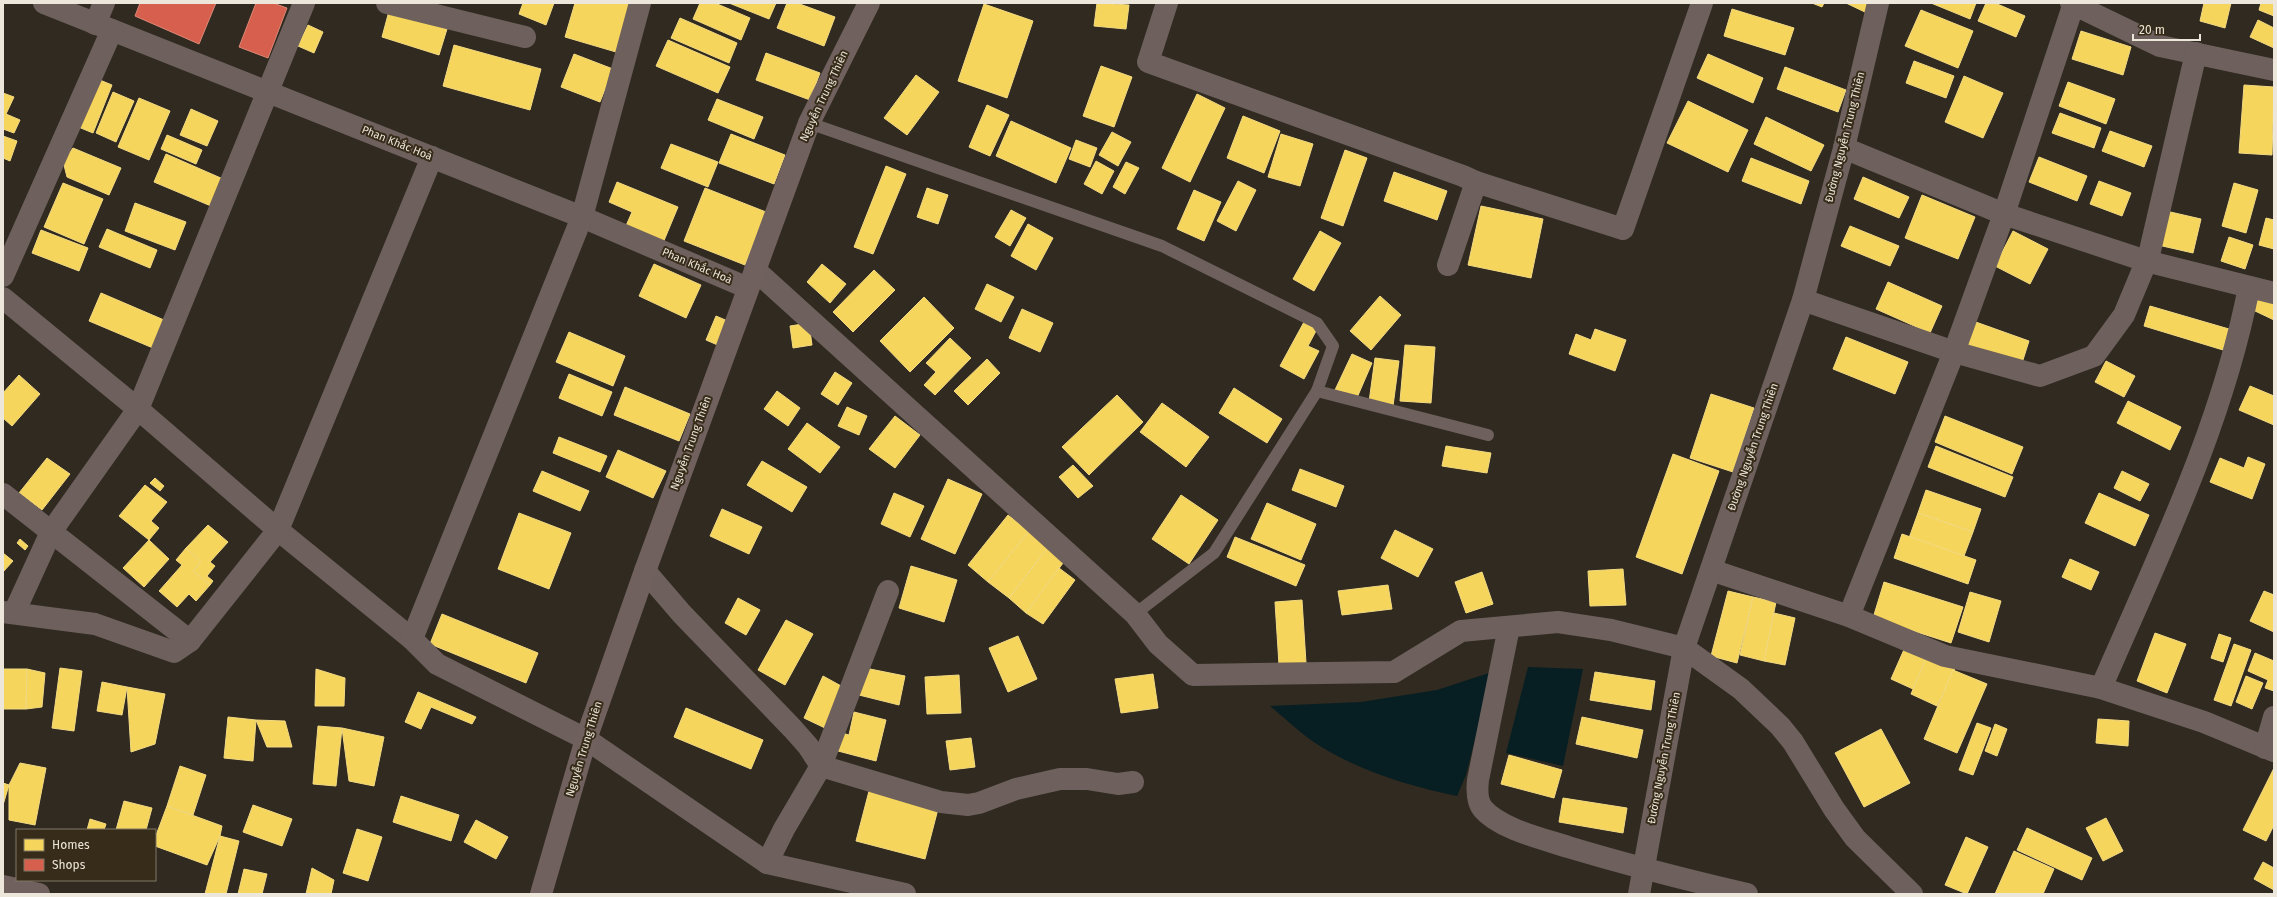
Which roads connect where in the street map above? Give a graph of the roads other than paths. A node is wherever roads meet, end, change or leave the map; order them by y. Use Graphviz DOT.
graph roads {
  1 [pos="44,3"];
  2 [pos="104,3"];
  3 [pos="304,3"];
  4 [pos="387,3"];
  5 [pos="640,3"];
  6 [pos="869,3"];
  7 [pos="1167,3"];
  8 [pos="1702,3"];
  9 [pos="1878,3"];
  10 [pos="2072,3"];
  11 [pos="104,27"];
  12 [pos="524,37"];
  13 [pos="2196,53"];
  14 [pos="2274,70"];
  15 [pos="268,92"];
  16 [pos="809,123"];
  17 [pos="1844,148"];
  18 [pos="432,157"];
  19 [pos="1476,182"];
  20 [pos="2004,214"];
  21 [pos="582,217"];
  22 [pos="2146,261"];
  23 [pos="1448,265"];
  24 [pos="3,276"];
  25 [pos="752,279"];
  26 [pos="2249,287"];
  27 [pos="2274,293"];
  28 [pos="3,298"];
  29 [pos="1804,300"];
  30 [pos="1954,352"];
  31 [pos="1317,391"];
  32 [pos="138,409"];
  33 [pos="1488,435"];
  34 [pos="3,494"];
  35 [pos="278,530"];
  36 [pos="50,532"];
  37 [pos="1711,570"];
  38 [pos="644,571"];
  39 [pos="888,591"];
  40 [pos="9,612"];
  41 [pos="1135,614"];
  42 [pos="1849,616"];
  43 [pos="1509,627"];
  44 [pos="412,639"];
  45 [pos="190,641"];
  46 [pos="1684,648"];
  47 [pos="2101,688"];
  48 [pos="2274,717"];
  49 [pos="586,739"];
  50 [pos="2269,750"];
  51 [pos="821,766"];
  52 [pos="1133,782"];
  53 [pos="767,863"];
  54 [pos="1643,870"];
  55 [pos="3,886"];
  56 [pos="39,894"];
  57 [pos="541,894"];
  58 [pos="905,894"];
  59 [pos="1639,894"];
  60 [pos="1747,894"];
  61 [pos="1912,894"];
  1 -- 11 [label="street, Phan Khắc Hoà"];
  2 -- 11 [label="street"];
  3 -- 15 [label="street"];
  4 -- 12 [label="street"];
  5 -- 21 [label="street"];
  6 -- 16 [label="street, Nguyễn Trung Thiên"];
  7 -- 19 [label="street"];
  8 -- 19 [label="street"];
  9 -- 17 [label="street, Đường Nguyễn Trung Thiên"];
  10 -- 13 [label="street"];
  10 -- 20 [label="street"];
  11 -- 15 [label="street, Phan Khắc Hoà"];
  11 -- 24 [label="street"];
  13 -- 14 [label="street"];
  13 -- 22 [label="street"];
  15 -- 18 [label="street, Phan Khắc Hoà"];
  15 -- 32 [label="street"];
  16 -- 25 [label="street, Nguyễn Trung Thiên"];
  16 -- 31 [label="lane"];
  17 -- 20 [label="street"];
  17 -- 29 [label="street, Đường Nguyễn Trung Thiên"];
  18 -- 21 [label="street, Phan Khắc Hoà"];
  18 -- 35 [label="street"];
  19 -- 23 [label="street"];
  20 -- 22 [label="street"];
  20 -- 30 [label="street"];
  21 -- 25 [label="street, Phan Khắc Hoà"];
  21 -- 44 [label="street"];
  22 -- 26 [label="street"];
  22 -- 30 [label="street"];
  25 -- 38 [label="street, Nguyễn Trung Thiên"];
  25 -- 41 [label="street, Phan Khắc Hoà"];
  26 -- 27 [label="street"];
  26 -- 47 [label="street"];
  28 -- 32 [label="street"];
  29 -- 30 [label="street"];
  29 -- 37 [label="street, Đường Nguyễn Trung Thiên"];
  30 -- 42 [label="street"];
  31 -- 33 [label="lane"];
  31 -- 41 [label="lane"];
  32 -- 35 [label="street"];
  32 -- 36 [label="street"];
  34 -- 36 [label="street"];
  35 -- 44 [label="street"];
  35 -- 45 [label="street"];
  36 -- 40 [label="street"];
  36 -- 45 [label="street"];
  37 -- 42 [label="street"];
  37 -- 46 [label="street, Đường Nguyễn Trung Thiên"];
  38 -- 49 [label="street, Nguyễn Trung Thiên"];
  38 -- 51 [label="street"];
  39 -- 51 [label="street"];
  40 -- 45 [label="street"];
  41 -- 43 [label="street, Phan Khắc Hoà"];
  42 -- 47 [label="street"];
  43 -- 46 [label="street, Phan Khắc Hoà"];
  43 -- 54 [label="street"];
  44 -- 49 [label="street"];
  46 -- 54 [label="street, Đường Nguyễn Trung Thiên"];
  46 -- 61 [label="street"];
  47 -- 50 [label="street"];
  48 -- 50 [label="street"];
  49 -- 53 [label="street"];
  49 -- 57 [label="street, Nguyễn Trung Thiên"];
  51 -- 52 [label="street"];
  51 -- 53 [label="street"];
  53 -- 58 [label="street"];
  54 -- 59 [label="street, Đường Nguyễn Trung Thiên"];
  54 -- 60 [label="street"];
  55 -- 56 [label="street"];
}
